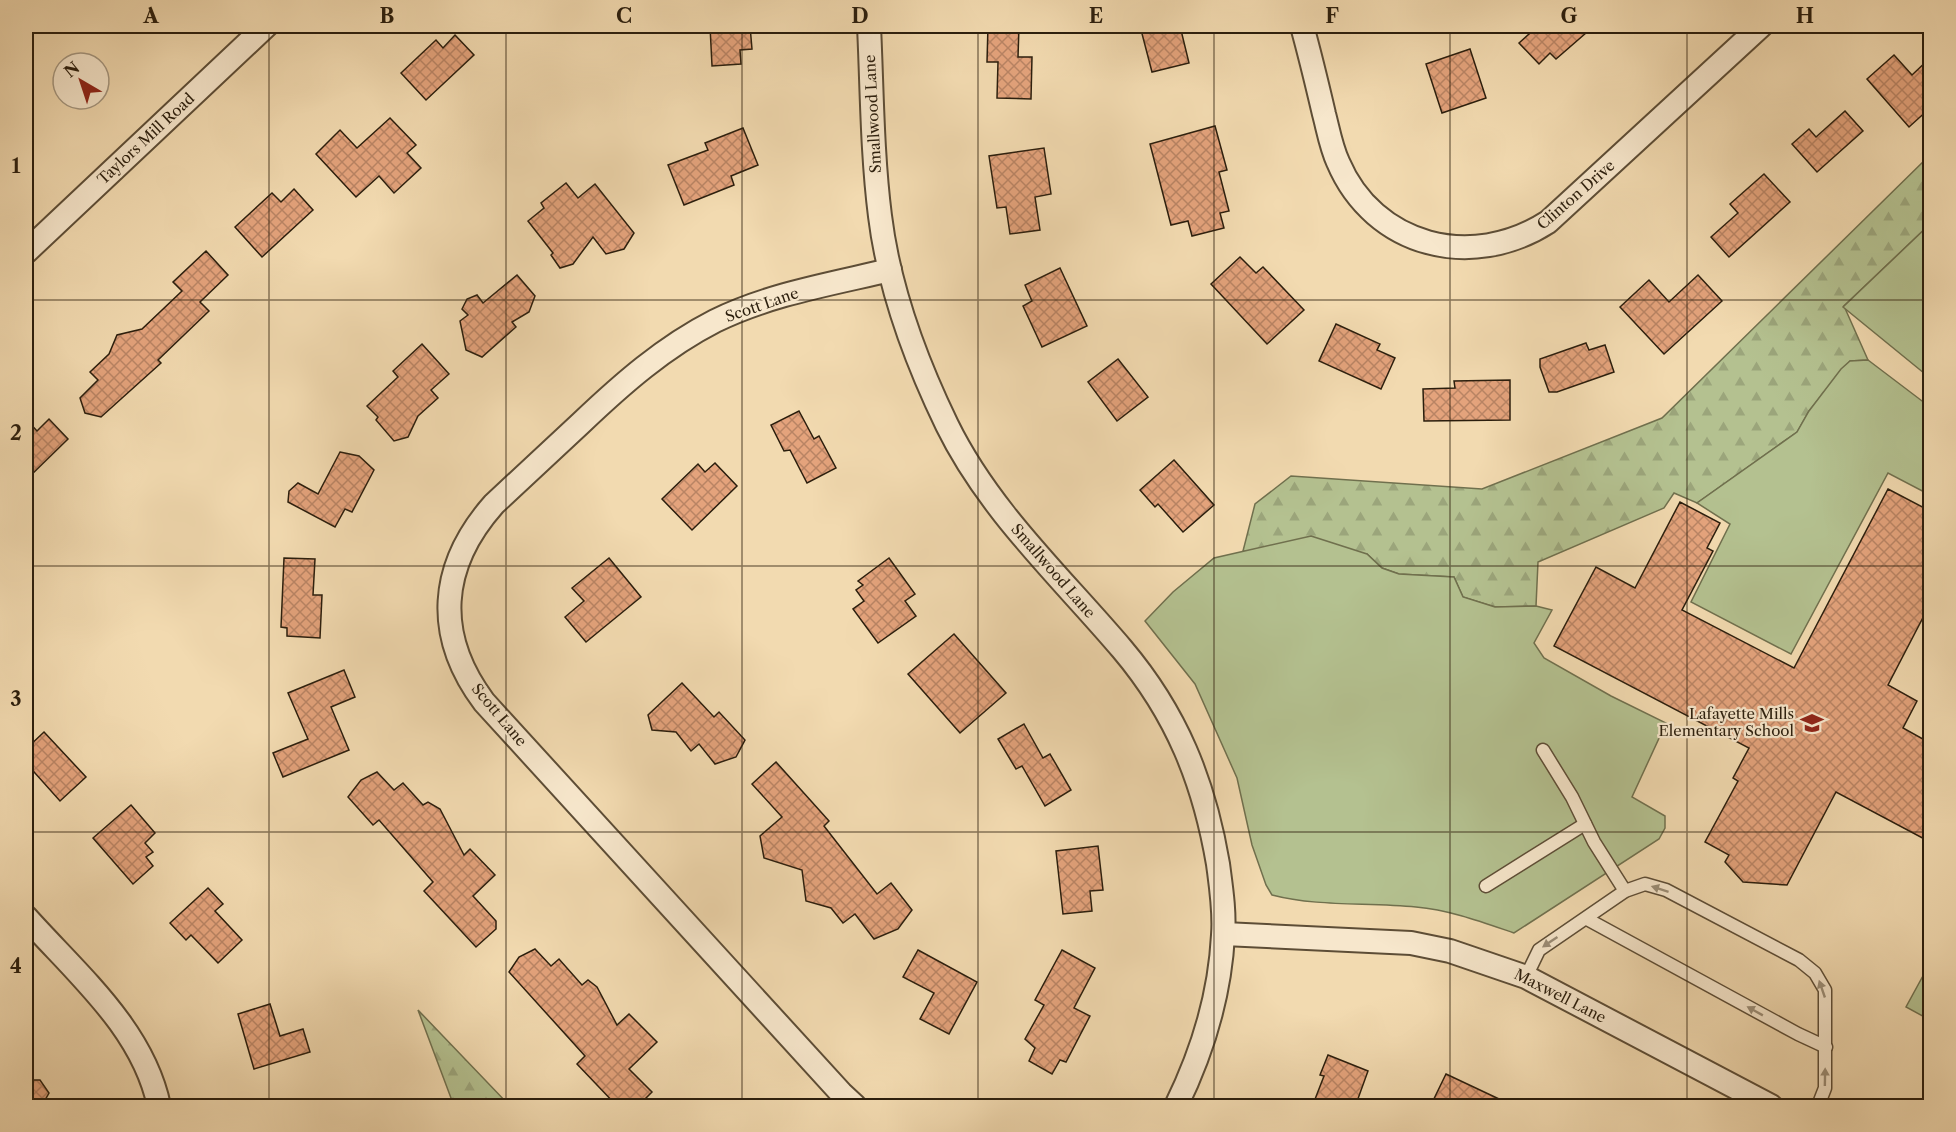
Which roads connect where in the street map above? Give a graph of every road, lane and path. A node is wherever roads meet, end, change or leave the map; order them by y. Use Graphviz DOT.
graph roads {
  1 [pos="266,26"];
  2 [pos="869,26"];
  3 [pos="1302,26"];
  4 [pos="1761,26"];
  5 [pos="26,252"];
  6 [pos="890,270"];
  7 [pos="1543,750"];
  8 [pos="1585,824"];
  9 [pos="1486,886"];
  10 [pos="1625,891"];
  11 [pos="26,917"];
  12 [pos="1587,919"];
  13 [pos="1224,934"];
  14 [pos="1526,977"];
  15 [pos="1826,1047"];
  16 [pos="159,1107"];
  17 [pos="855,1107"];
  18 [pos="1176,1107"];
  19 [pos="1771,1107"];
  20 [pos="1818,1107"];
  1 -- 5 [label="street, Taylors Mill Road"];
  2 -- 6 [label="street, Smallwood Lane"];
  3 -- 4 [label="street, Clinton Drive"];
  6 -- 13 [label="street, Smallwood Lane"];
  6 -- 17 [label="street, Scott Lane"];
  7 -- 8 [label="lane"];
  8 -- 9 [label="lane"];
  8 -- 10 [label="lane"];
  10 -- 12 [label="lane"];
  15 -- 10 [label="lane, one-way"];
  11 -- 16 [label="street"];
  12 -- 14 [label="lane, one-way"];
  15 -- 12 [label="lane, one-way"];
  13 -- 14 [label="street, Maxwell Lane"];
  13 -- 18 [label="street, Smallwood Lane"];
  14 -- 19 [label="street, Maxwell Lane"];
  20 -- 15 [label="lane, one-way"];
}
